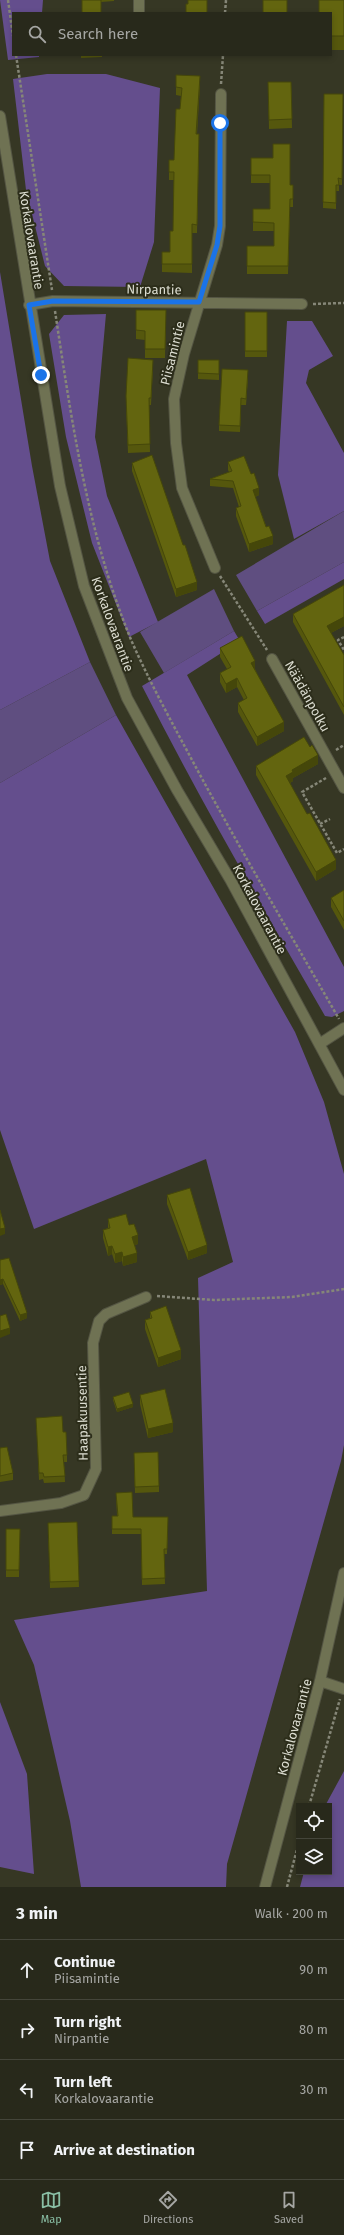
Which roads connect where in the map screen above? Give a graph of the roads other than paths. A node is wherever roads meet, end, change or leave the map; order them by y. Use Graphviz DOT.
graph roads {
  1 [pos="139,0"];
  2 [pos="139,12"];
  3 [pos="221,94"];
  4 [pos="0,116"];
  5 [pos="199,302"];
  6 [pos="302,304"];
  7 [pos="29,305"];
  8 [pos="215,568"];
  9 [pos="272,659"];
  10 [pos="344,788"];
  11 [pos="342,1025"];
  12 [pos="320,1043"];
  13 [pos="344,1090"];
  14 [pos="146,1297"];
  15 [pos="0,1511"];
  16 [pos="344,1573"];
  17 [pos="320,1681"];
  18 [pos="343,1689"];
  19 [pos="265,1887"];
  1 -- 2 [label="street"];
  3 -- 5 [label="street, Piisamintie"];
  4 -- 7 [label="street, Korkalovaarantie"];
  5 -- 6 [label="street, Nirpantie"];
  5 -- 7 [label="street, Nirpantie"];
  5 -- 8 [label="street, Piisamintie"];
  7 -- 12 [label="street, Korkalovaarantie"];
  9 -- 10 [label="street, Näädänpolku"];
  11 -- 12 [label="street"];
  12 -- 13 [label="street, Korkalovaarantie"];
  14 -- 15 [label="street, Haapakuusentie"];
  16 -- 17 [label="street, Korkalovaarantie"];
  17 -- 18 [label="street"];
  17 -- 19 [label="street, Korkalovaarantie"];
}
